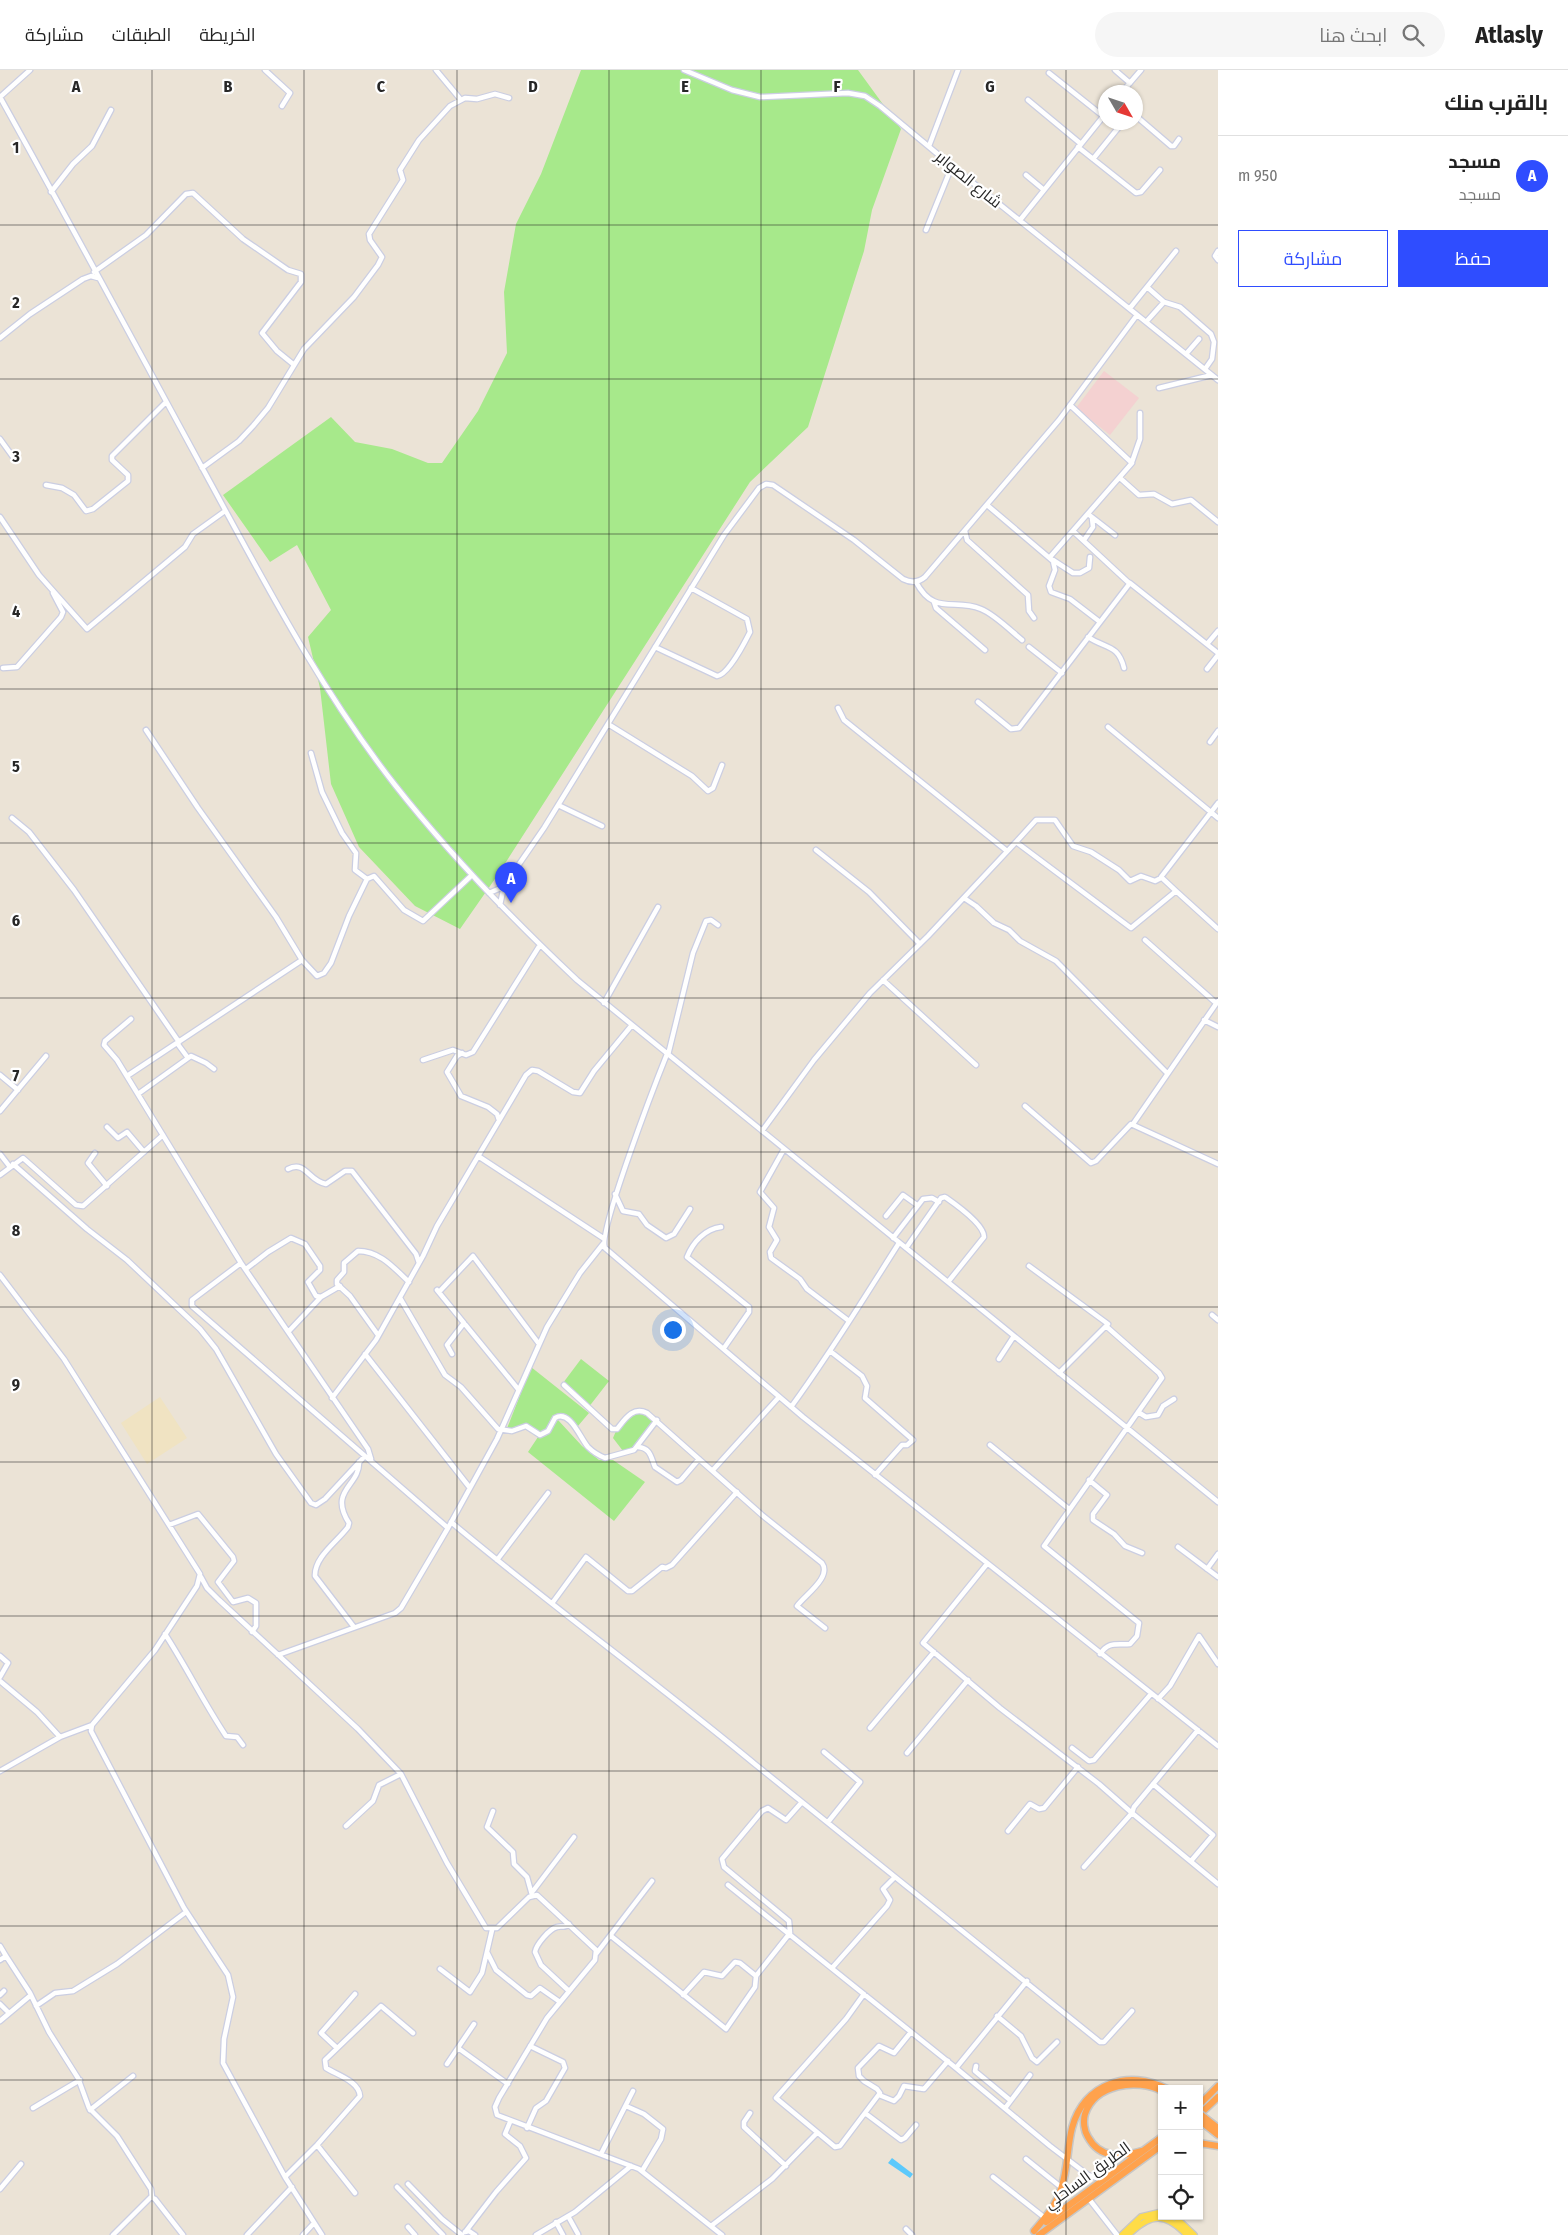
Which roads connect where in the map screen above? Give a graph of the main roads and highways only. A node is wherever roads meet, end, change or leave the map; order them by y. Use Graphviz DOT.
graph roads {
  1 [pos="1158,2085"];
  2 [pos="1218,2086"];
  3 [pos="1158,2090"];
  4 [pos="1218,2097"];
  5 [pos="1203,2101"];
  6 [pos="1203,2115"];
  7 [pos="1203,2118"];
  8 [pos="1203,2119"];
  9 [pos="1218,2128"];
  10 [pos="1218,2135"];
  11 [pos="1158,2140"];
  12 [pos="1203,2144"];
  13 [pos="1218,2146"];
  14 [pos="1158,2149"];
  15 [pos="1142,2151"];
  16 [pos="1158,2213"];
  17 [pos="1178,2220"];
  18 [pos="1037,2233"];
  19 [pos="1028,2235"];
  20 [pos="1122,2235"];
  21 [pos="1128,2235"];
  22 [pos="1187,2235"];
  23 [pos="1194,2235"];
  1 -- 18 [label="highway"];
  2 -- 5 [label="highway"];
  3 -- 15 [label="highway"];
  4 -- 6 [label="highway"];
  7 -- 9 [label="highway"];
  8 -- 10 [label="highway"];
  11 -- 15 [label="highway, الطريق الساحلي"];
  12 -- 13 [label="highway"];
  14 -- 18 [label="highway, الطريق الساحلي"];
  15 -- 18 [label="highway, الطريق الساحلي"];
  16 -- 20 [label="main road"];
  17 -- 23 [label="main road"];
  18 -- 19 [label="highway, الطريق الساحلي"];
  21 -- 22 [label="main road"];
}
